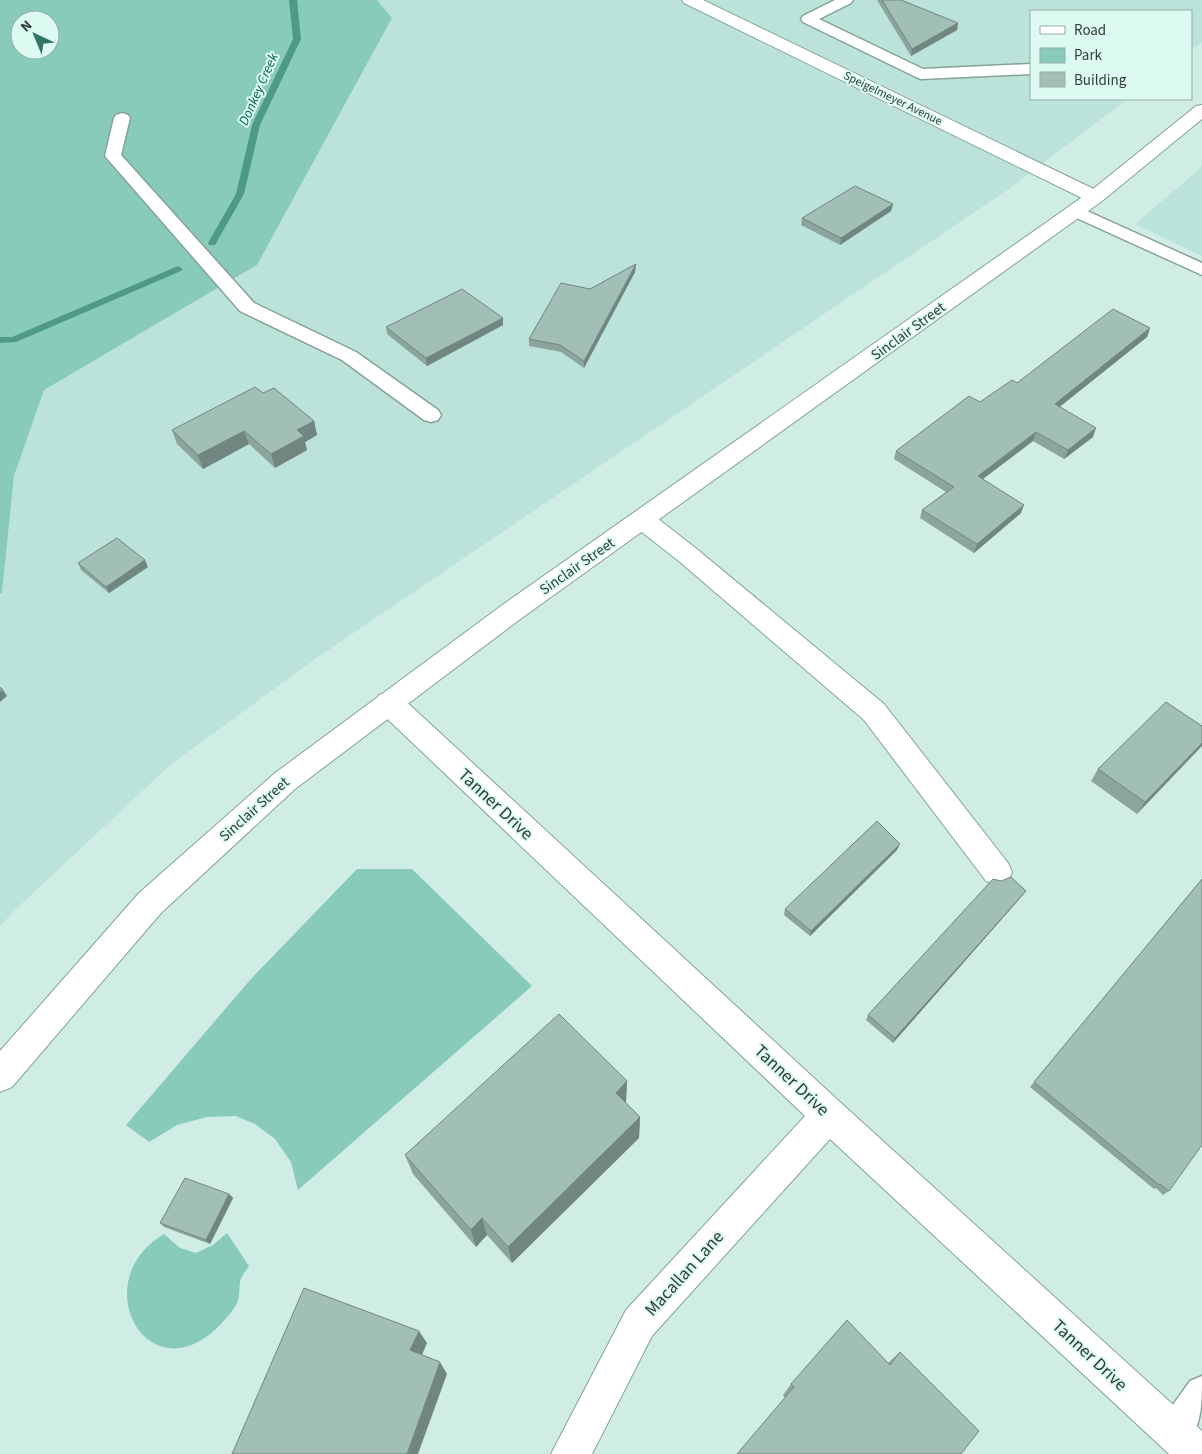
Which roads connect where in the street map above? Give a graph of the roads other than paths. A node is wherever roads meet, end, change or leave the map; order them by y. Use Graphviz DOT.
graph roads {
  1 [pos="690,0"];
  2 [pos="846,0"];
  3 [pos="1030,69"];
  4 [pos="1202,110"];
  5 [pos="122,118"];
  6 [pos="1086,204"];
  7 [pos="1202,270"];
  8 [pos="432,415"];
  9 [pos="643,520"];
  10 [pos="388,703"];
  11 [pos="997,872"];
  12 [pos="0,1076"];
  13 [pos="829,1115"];
  14 [pos="1202,1393"];
  15 [pos="1186,1443"];
  16 [pos="571,1454"];
  1 -- 6 [label="street, Speigelmeyer Avenue"];
  2 -- 3 [label="lane"];
  4 -- 6 [label="street, Sinclair Street"];
  5 -- 8 [label="lane"];
  6 -- 7 [label="lane"];
  6 -- 9 [label="street, Sinclair Street"];
  9 -- 10 [label="street, Sinclair Street"];
  9 -- 11 [label="street"];
  10 -- 12 [label="street, Sinclair Street"];
  10 -- 13 [label="street, Tanner Drive"];
  13 -- 15 [label="street, Tanner Drive"];
  13 -- 16 [label="street, Macallan Lane"];
  14 -- 15 [label="lane"];
}
